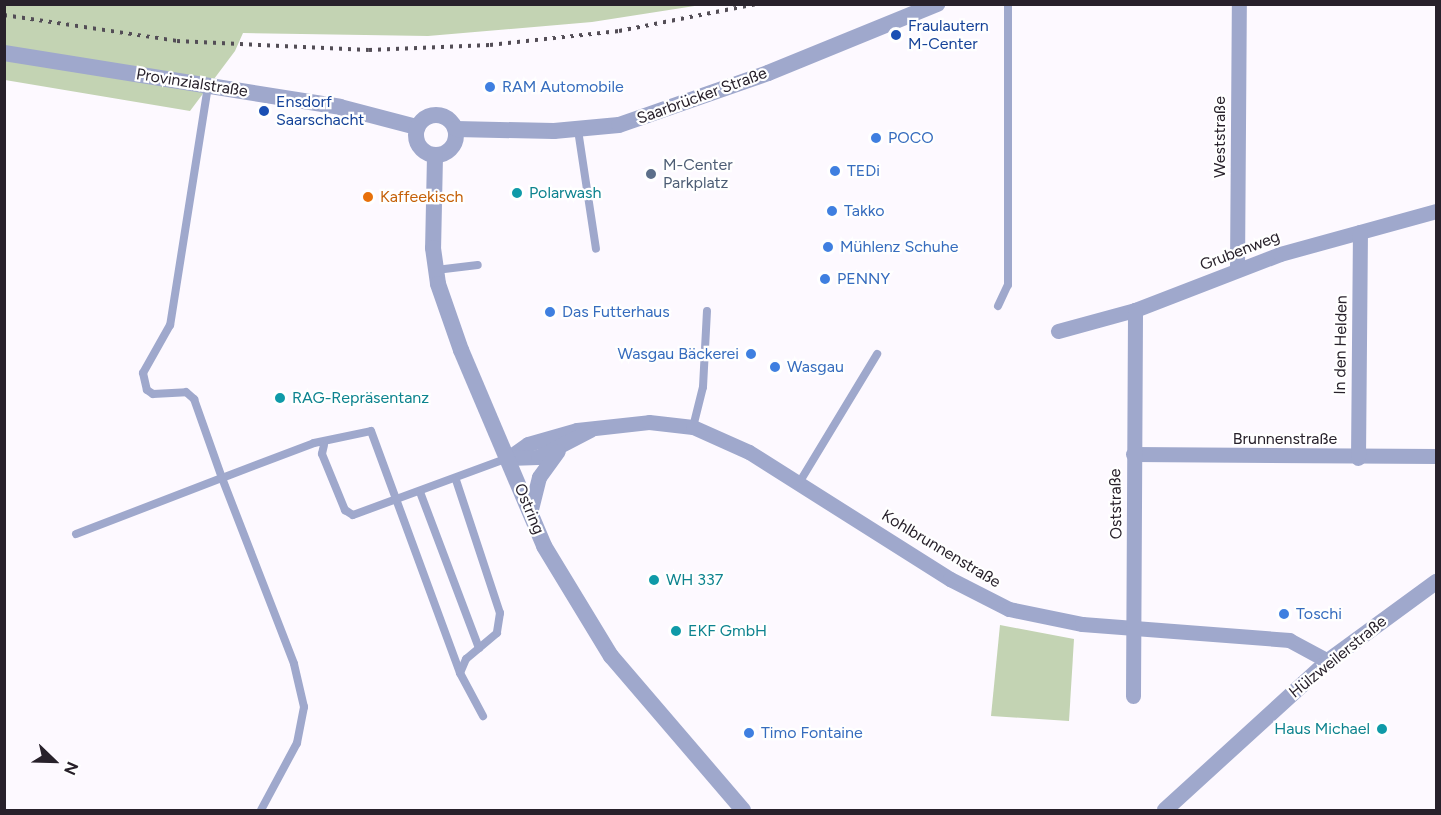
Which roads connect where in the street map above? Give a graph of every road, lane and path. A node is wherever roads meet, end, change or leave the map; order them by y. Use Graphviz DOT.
graph roads {
  1 [pos="936,4"];
  2 [pos="1008,4"];
  3 [pos="1239,4"];
  4 [pos="4,53"];
  5 [pos="208,84"];
  6 [pos="417,128"];
  7 [pos="456,129"];
  8 [pos="578,130"];
  9 [pos="435,156"];
  10 [pos="1437,211"];
  11 [pos="1360,232"];
  12 [pos="596,249"];
  13 [pos="477,265"];
  14 [pos="436,270"];
  15 [pos="1238,270"];
  16 [pos="998,306"];
  17 [pos="1135,310"];
  18 [pos="707,311"];
  19 [pos="1058,331"];
  20 [pos="877,354"];
  21 [pos="693,427"];
  22 [pos="590,430"];
  23 [pos="324,445"];
  24 [pos="562,447"];
  25 [pos="1133,454"];
  26 [pos="1437,456"];
  27 [pos="508,458"];
  28 [pos="1358,458"];
  29 [pos="222,478"];
  30 [pos="456,480"];
  31 [pos="799,483"];
  32 [pos="420,492"];
  33 [pos="397,500"];
  34 [pos="530,513"];
  35 [pos="76,534"];
  36 [pos="1437,582"];
  37 [pos="1137,628"];
  38 [pos="479,648"];
  39 [pos="1328,661"];
  40 [pos="460,673"];
  41 [pos="1133,696"];
  42 [pos="483,716"];
  43 [pos="1171,809"];
  44 [pos="261,810"];
  45 [pos="743,810"];
  1 -- 8 [label="street, Saarbrücker Straße"];
  2 -- 16 [label="lane"];
  3 -- 15 [label="street, Weststraße"];
  4 -- 5 [label="street, Provinzialstraße"];
  5 -- 6 [label="street, Provinzialstraße"];
  5 -- 29 [label="lane"];
  6 -- 7 [label="street"];
  6 -- 9 [label="street"];
  7 -- 8 [label="street, Saarbrücker Straße"];
  7 -- 9 [label="street"];
  8 -- 12 [label="lane"];
  9 -- 14 [label="street, Ostring"];
  10 -- 11 [label="street, Grubenweg"];
  11 -- 15 [label="street, Grubenweg"];
  11 -- 28 [label="street, In den Helden"];
  13 -- 14 [label="lane"];
  14 -- 27 [label="street, Ostring"];
  15 -- 17 [label="street, Grubenweg"];
  17 -- 19 [label="street, Grubenweg"];
  17 -- 25 [label="street, Oststraße"];
  18 -- 21 [label="lane"];
  20 -- 31 [label="lane"];
  21 -- 22 [label="street, Kohlbrunnenstraße"];
  21 -- 31 [label="street, Kohlbrunnenstraße"];
  22 -- 24 [label="street, Kohlbrunnenstraße"];
  22 -- 27 [label="street, Kohlbrunnenstraße"];
  23 -- 29 [label="lane"];
  23 -- 33 [label="lane"];
  23 -- 33 [label="lane"];
  24 -- 27 [label="street, Kohlbrunnenstraße"];
  24 -- 34 [label="street, Kohlbrunnenstraße"];
  25 -- 28 [label="street, Brunnenstraße"];
  25 -- 37 [label="street, Oststraße"];
  26 -- 28 [label="street, Brunnenstraße"];
  27 -- 30 [label="lane"];
  27 -- 34 [label="street, Ostring"];
  29 -- 35 [label="lane"];
  29 -- 44 [label="lane"];
  30 -- 32 [label="lane"];
  30 -- 38 [label="lane"];
  31 -- 37 [label="street, Kohlbrunnenstraße"];
  32 -- 33 [label="lane"];
  32 -- 38 [label="lane"];
  33 -- 40 [label="lane"];
  34 -- 45 [label="street, Ostring"];
  36 -- 39 [label="street, Hülzweilerstraße"];
  37 -- 39 [label="street, Kohlbrunnenstraße"];
  37 -- 41 [label="street, Oststraße"];
  38 -- 40 [label="lane"];
  39 -- 43 [label="street, Hülzweilerstraße"];
  40 -- 42 [label="lane"];
}
